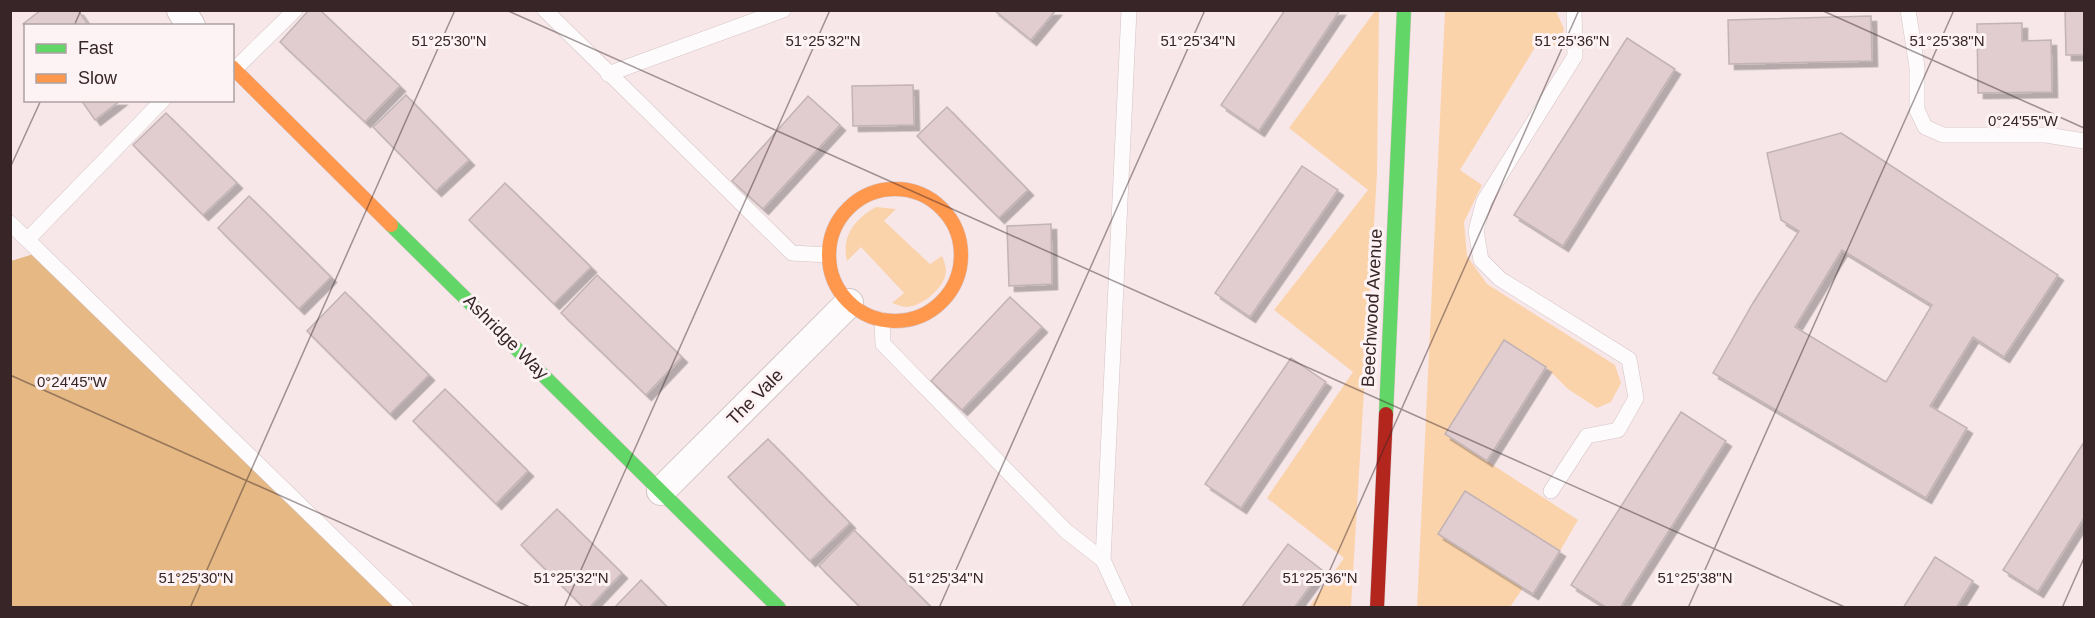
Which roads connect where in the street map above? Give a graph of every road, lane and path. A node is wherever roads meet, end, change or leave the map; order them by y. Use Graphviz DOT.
graph roads {
  1 [pos="181,10"];
  2 [pos="296,10"];
  3 [pos="545,10"];
  4 [pos="783,10"];
  5 [pos="1129,10"];
  6 [pos="1404,10"];
  7 [pos="1574,10"];
  8 [pos="1908,10"];
  9 [pos="190,24"];
  10 [pos="234,68"];
  11 [pos="608,74"];
  12 [pos="161,102"];
  13 [pos="2085,141"];
  14 [pos="10,223"];
  15 [pos="28,239"];
  16 [pos="828,255"];
  17 [pos="849,303"];
  18 [pos="882,320"];
  19 [pos="1551,491"];
  20 [pos="661,492"];
  21 [pos="1103,560"];
  22 [pos="406,608"];
  23 [pos="779,608"];
  24 [pos="1125,608"];
  25 [pos="1377,608"];
  1 -- 9 [label="street"];
  2 -- 10 [label="lane"];
  3 -- 11 [label="lane"];
  4 -- 11 [label="lane"];
  5 -- 21 [label="lane"];
  6 -- 25 [label="street, Beechwood Avenue"];
  7 -- 19 [label="lane"];
  8 -- 13 [label="lane"];
  10 -- 20 [label="street, Ashridge Way"];
  11 -- 16 [label="lane"];
  12 -- 15 [label="lane"];
  14 -- 15 [label="lane"];
  15 -- 22 [label="lane"];
  16 -- 17 [label="street"];
  16 -- 18 [label="street"];
  17 -- 18 [label="street"];
  17 -- 20 [label="street, The Vale"];
  18 -- 21 [label="lane"];
  20 -- 23 [label="street, Ashridge Way"];
  21 -- 24 [label="lane"];
}
